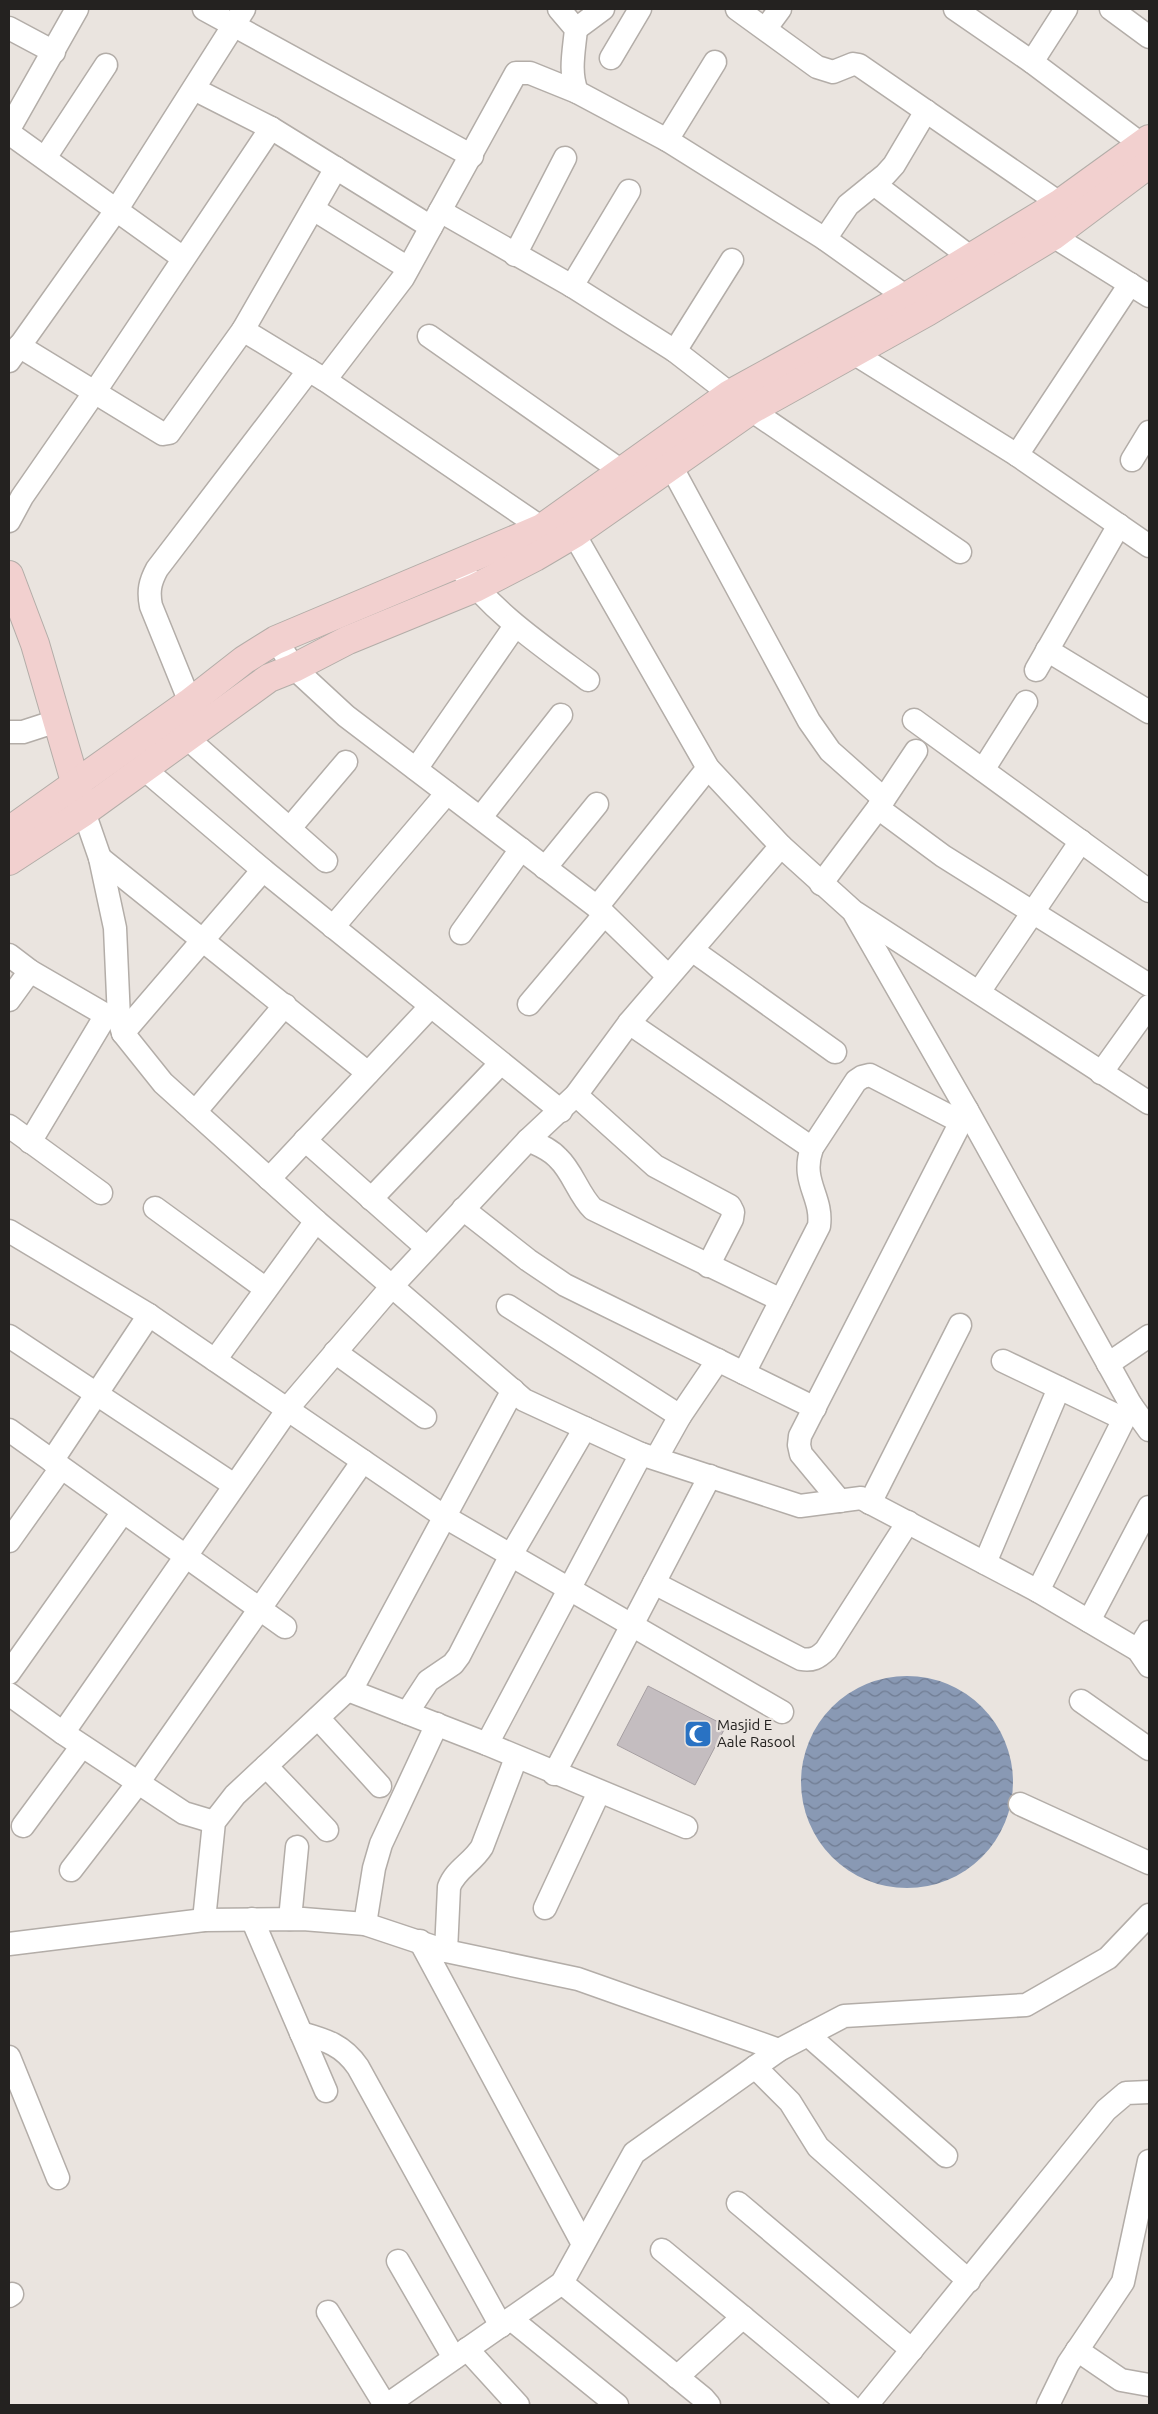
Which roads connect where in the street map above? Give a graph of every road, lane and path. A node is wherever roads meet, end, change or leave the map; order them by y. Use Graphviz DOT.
graph roads {
  1 [pos="77,9"];
  2 [pos="204,9"];
  3 [pos="559,9"];
  4 [pos="603,9"];
  5 [pos="640,9"];
  6 [pos="737,9"];
  7 [pos="780,9"];
  8 [pos="955,9"];
  9 [pos="1066,9"];
  10 [pos="1111,9"];
  11 [pos="239,17"];
  12 [pos="9,28"];
  13 [pos="766,28"];
  14 [pos="576,29"];
  15 [pos="1149,37"];
  16 [pos="54,52"];
  17 [pos="611,58"];
  18 [pos="715,62"];
  19 [pos="1032,62"];
  20 [pos="106,65"];
  21 [pos="194,89"];
  22 [pos="577,92"];
  23 [pos="926,111"];
  24 [pos="271,128"];
  25 [pos="9,129"];
  26 [pos="9,133"];
  27 [pos="667,140"];
  28 [pos="1148,149"];
  29 [pos="472,156"];
  30 [pos="45,158"];
  31 [pos="566,158"];
  32 [pos="336,168"];
  33 [pos="874,184"];
  34 [pos="629,191"];
  35 [pos="117,209"];
  36 [pos="313,209"];
  37 [pos="1070,211"];
  38 [pos="436,219"];
  39 [pos="1053,236"];
  40 [pos="825,239"];
  41 [pos="515,255"];
  42 [pos="970,257"];
  43 [pos="183,258"];
  44 [pos="732,260"];
  45 [pos="408,268"];
  46 [pos="1130,284"];
  47 [pos="572,286"];
  48 [pos="906,296"];
  49 [pos="1149,296"];
  50 [pos="927,312"];
  51 [pos="243,330"];
  52 [pos="429,336"];
  53 [pos="15,345"];
  54 [pos="675,351"];
  55 [pos="855,354"];
  56 [pos="317,375"];
  57 [pos="94,393"];
  58 [pos="730,394"];
  59 [pos="751,410"];
  60 [pos="1149,432"];
  61 [pos="1017,455"];
  62 [pos="663,456"];
  63 [pos="1132,460"];
  64 [pos="620,470"];
  65 [pos="9,521"];
  66 [pos="1119,524"];
  67 [pos="558,527"];
  68 [pos="1149,546"];
  69 [pos="960,552"];
  70 [pos="458,565"];
  71 [pos="9,575"];
  72 [pos="475,588"];
  73 [pos="515,626"];
  74 [pos="276,640"];
  75 [pos="1047,650"];
  76 [pos="294,668"];
  77 [pos="1036,670"];
  78 [pos="588,680"];
  79 [pos="1026,702"];
  80 [pos="1149,712"];
  81 [pos="561,716"];
  82 [pos="914,720"];
  83 [pos="57,721"];
  84 [pos="192,722"];
  85 [pos="9,732"];
  86 [pos="916,751"];
  87 [pos="346,762"];
  88 [pos="143,768"];
  89 [pos="708,768"];
  90 [pos="416,769"];
  91 [pos="983,770"];
  92 [pos="75,782"];
  93 [pos="447,793"];
  94 [pos="597,804"];
  95 [pos="881,804"];
  96 [pos="84,812"];
  97 [pos="481,817"];
  98 [pos="290,828"];
  99 [pos="9,831"];
  100 [pos="1081,841"];
  101 [pos="781,846"];
  102 [pos="521,849"];
  103 [pos="100,858"];
  104 [pos="9,861"];
  105 [pos="326,861"];
  106 [pos="545,868"];
  107 [pos="263,870"];
  108 [pos="821,884"];
  109 [pos="1149,891"];
  110 [pos="600,911"];
  111 [pos="853,911"];
  112 [pos="1033,912"];
  113 [pos="333,927"];
  114 [pos="461,933"];
  115 [pos="203,939"];
  116 [pos="692,950"];
  117 [pos="9,955"];
  118 [pos="30,971"];
  119 [pos="668,976"];
  120 [pos="1149,985"];
  121 [pos="979,992"];
  122 [pos="9,1000"];
  123 [pos="529,1004"];
  124 [pos="285,1005"];
  125 [pos="431,1006"];
  126 [pos="1149,1006"];
  127 [pos="116,1022"];
  128 [pos="629,1023"];
  129 [pos="835,1052"];
  130 [pos="501,1063"];
  131 [pos="368,1073"];
  132 [pos="1101,1073"];
  133 [pos="568,1103"];
  134 [pos="1149,1103"];
  135 [pos="195,1112"];
  136 [pos="964,1116"];
  137 [pos="9,1126"];
  138 [pos="305,1140"];
  139 [pos="528,1140"];
  140 [pos="30,1142"];
  141 [pos="812,1148"];
  142 [pos="269,1179"];
  143 [pos="100,1193"];
  144 [pos="371,1199"];
  145 [pos="154,1208"];
  146 [pos="464,1209"];
  147 [pos="316,1221"];
  148 [pos="9,1231"];
  149 [pos="427,1248"];
  150 [pos="708,1266"];
  151 [pos="393,1285"];
  152 [pos="266,1289"];
  153 [pos="781,1300"];
  154 [pos="508,1306"];
  155 [pos="149,1315"];
  156 [pos="960,1326"];
  157 [pos="9,1336"];
  158 [pos="1149,1336"];
  159 [pos="335,1352"];
  160 [pos="215,1360"];
  161 [pos="718,1360"];
  162 [pos="1002,1361"];
  163 [pos="1108,1364"];
  164 [pos="744,1373"];
  165 [pos="1059,1388"];
  166 [pos="513,1390"];
  167 [pos="96,1394"];
  168 [pos="815,1408"];
  169 [pos="287,1410"];
  170 [pos="1128,1412"];
  171 [pos="680,1416"];
  172 [pos="425,1417"];
  173 [pos="585,1428"];
  174 [pos="9,1430"];
  175 [pos="1149,1430"];
  176 [pos="649,1456"];
  177 [pos="363,1461"];
  178 [pos="57,1464"];
  179 [pos="710,1476"];
  180 [pos="234,1485"];
  181 [pos="840,1501"];
  182 [pos="870,1503"];
  183 [pos="1149,1508"];
  184 [pos="123,1512"];
  185 [pos="444,1517"];
  186 [pos="908,1522"];
  187 [pos="9,1541"];
  188 [pos="511,1555"];
  189 [pos="186,1556"];
  190 [pos="985,1563"];
  191 [pos="654,1583"];
  192 [pos="569,1590"];
  193 [pos="1038,1591"];
  194 [pos="260,1610"];
  195 [pos="1088,1621"];
  196 [pos="631,1626"];
  197 [pos="285,1627"];
  198 [pos="1146,1649"];
  199 [pos="9,1672"];
  200 [pos="348,1690"];
  201 [pos="9,1694"];
  202 [pos="1081,1701"];
  203 [pos="407,1712"];
  204 [pos="782,1712"];
  205 [pos="318,1718"];
  206 [pos="437,1724"];
  207 [pos="63,1733"];
  208 [pos="487,1744"];
  209 [pos="82,1746"];
  210 [pos="1149,1749"];
  211 [pos="516,1758"];
  212 [pos="266,1766"];
  213 [pos="554,1774"];
  214 [pos="138,1783"];
  215 [pos="380,1786"];
  216 [pos="599,1792"];
  217 [pos="1020,1804"];
  218 [pos="214,1822"];
  219 [pos="24,1826"];
  220 [pos="686,1827"];
  221 [pos="327,1830"];
  222 [pos="297,1847"];
  223 [pos="1149,1863"];
  224 [pos="71,1870"];
  225 [pos="545,1908"];
  226 [pos="1149,1915"];
  227 [pos="290,1919"];
  228 [pos="204,1920"];
  229 [pos="252,1920"];
  230 [pos="365,1924"];
  231 [pos="420,1941"];
  232 [pos="9,1944"];
  233 [pos="446,1951"];
  234 [pos="301,2034"];
  235 [pos="808,2035"];
  236 [pos="779,2050"];
  237 [pos="9,2057"];
  238 [pos="755,2067"];
  239 [pos="326,2091"];
  240 [pos="1149,2092"];
  241 [pos="946,2156"];
  242 [pos="1149,2161"];
  243 [pos="58,2178"];
  244 [pos="738,2203"];
  245 [pos="583,2244"];
  246 [pos="662,2250"];
  247 [pos="398,2261"];
  248 [pos="969,2280"];
  249 [pos="562,2283"];
  250 [pos="328,2312"];
  251 [pos="742,2317"];
  252 [pos="506,2322"];
  253 [pos="912,2350"];
  254 [pos="1077,2350"];
  255 [pos="461,2354"];
  256 [pos="677,2377"];
  257 [pos="1149,2385"];
  258 [pos="386,2405"];
  259 [pos="518,2405"];
  260 [pos="617,2405"];
  261 [pos="709,2405"];
  262 [pos="849,2405"];
  263 [pos="867,2405"];
  264 [pos="1048,2405"];
  1 -- 16 [label="street"];
  2 -- 11 [label="street"];
  3 -- 14 [label="street"];
  4 -- 14 [label="street"];
  5 -- 17 [label="street"];
  6 -- 13 [label="street"];
  7 -- 13 [label="street"];
  8 -- 19 [label="street"];
  9 -- 19 [label="street"];
  10 -- 15 [label="street"];
  11 -- 21 [label="street"];
  11 -- 29 [label="street"];
  12 -- 16 [label="street"];
  13 -- 23 [label="street"];
  14 -- 22 [label="street"];
  16 -- 25 [label="street"];
  18 -- 27 [label="street"];
  19 -- 28 [label="street"];
  20 -- 30 [label="street"];
  21 -- 24 [label="street"];
  21 -- 35 [label="street"];
  22 -- 27 [label="street"];
  22 -- 29 [label="street"];
  23 -- 33 [label="street"];
  23 -- 37 [label="street"];
  24 -- 32 [label="street"];
  24 -- 43 [label="street"];
  26 -- 30 [label="street"];
  27 -- 40 [label="street"];
  28 -- 37 [label="street"];
  29 -- 38 [label="street"];
  30 -- 35 [label="street"];
  31 -- 41 [label="street"];
  32 -- 36 [label="street"];
  32 -- 38 [label="street"];
  33 -- 40 [label="street"];
  33 -- 42 [label="street"];
  34 -- 47 [label="street"];
  35 -- 43 [label="street"];
  35 -- 53 [label="street"];
  36 -- 45 [label="street"];
  36 -- 51 [label="street"];
  37 -- 39 [label="street"];
  37 -- 42 [label="street"];
  38 -- 41 [label="street"];
  38 -- 45 [label="street"];
  39 -- 46 [label="street"];
  39 -- 50 [label="street"];
  40 -- 48 [label="street"];
  41 -- 47 [label="street"];
  42 -- 48 [label="street"];
  43 -- 57 [label="street"];
  44 -- 54 [label="street"];
  45 -- 56 [label="street"];
  46 -- 49 [label="street"];
  46 -- 61 [label="street"];
  47 -- 54 [label="street"];
  48 -- 50 [label="street"];
  48 -- 58 [label="street"];
  50 -- 55 [label="street"];
  51 -- 56 [label="street"];
  51 -- 57 [label="street"];
  52 -- 64 [label="street"];
  53 -- 57 [label="street"];
  54 -- 58 [label="street"];
  55 -- 59 [label="street"];
  55 -- 61 [label="street"];
  56 -- 67 [label="street"];
  56 -- 84 [label="street"];
  57 -- 65 [label="street"];
  58 -- 59 [label="street"];
  58 -- 62 [label="street"];
  59 -- 62 [label="street"];
  59 -- 69 [label="street"];
  60 -- 63 [label="street"];
  61 -- 66 [label="street"];
  62 -- 64 [label="street"];
  62 -- 67 [label="street"];
  62 -- 95 [label="street"];
  64 -- 67 [label="street"];
  66 -- 68 [label="street"];
  66 -- 75 [label="street"];
  67 -- 70 [label="street"];
  67 -- 72 [label="street"];
  67 -- 89 [label="street"];
  70 -- 72 [label="street"];
  70 -- 74 [label="street"];
  71 -- 83 [label="street"];
  72 -- 73 [label="street"];
  72 -- 76 [label="street"];
  73 -- 78 [label="street"];
  73 -- 90 [label="street"];
  74 -- 76 [label="street"];
  74 -- 84 [label="street"];
  75 -- 77 [label="street"];
  75 -- 80 [label="street"];
  76 -- 84 [label="street"];
  76 -- 90 [label="street"];
  79 -- 91 [label="street"];
  81 -- 97 [label="street"];
  82 -- 91 [label="street"];
  83 -- 85 [label="street"];
  83 -- 92 [label="street"];
  84 -- 88 [label="street"];
  84 -- 92 [label="street"];
  84 -- 98 [label="street"];
  86 -- 95 [label="street"];
  87 -- 98 [label="street"];
  88 -- 96 [label="street"];
  88 -- 107 [label="street"];
  89 -- 101 [label="street"];
  89 -- 110 [label="street"];
  90 -- 93 [label="street"];
  91 -- 100 [label="street"];
  92 -- 96 [label="street"];
  92 -- 99 [label="street"];
  93 -- 97 [label="street"];
  93 -- 113 [label="street"];
  94 -- 106 [label="street"];
  95 -- 108 [label="street"];
  95 -- 112 [label="street"];
  96 -- 103 [label="street"];
  96 -- 104 [label="street"];
  97 -- 102 [label="street"];
  98 -- 105 [label="street"];
  100 -- 109 [label="street"];
  100 -- 112 [label="street"];
  101 -- 108 [label="street"];
  101 -- 116 [label="street"];
  102 -- 106 [label="street"];
  102 -- 114 [label="street"];
  103 -- 115 [label="street"];
  103 -- 127 [label="street"];
  106 -- 110 [label="street"];
  107 -- 113 [label="street"];
  107 -- 115 [label="street"];
  108 -- 111 [label="street"];
  110 -- 119 [label="street"];
  110 -- 123 [label="street"];
  111 -- 121 [label="street"];
  111 -- 136 [label="street"];
  112 -- 120 [label="street"];
  112 -- 121 [label="street"];
  113 -- 125 [label="street"];
  115 -- 124 [label="street"];
  115 -- 127 [label="street"];
  116 -- 119 [label="street"];
  116 -- 129 [label="street"];
  117 -- 118 [label="street"];
  118 -- 122 [label="street"];
  118 -- 127 [label="street"];
  119 -- 128 [label="street"];
  121 -- 132 [label="street"];
  124 -- 131 [label="street"];
  124 -- 135 [label="street"];
  125 -- 130 [label="street"];
  125 -- 131 [label="street"];
  126 -- 132 [label="street"];
  127 -- 135 [label="street"];
  127 -- 140 [label="street"];
  128 -- 133 [label="street"];
  128 -- 141 [label="street"];
  130 -- 133 [label="street"];
  130 -- 144 [label="street"];
  131 -- 138 [label="street"];
  132 -- 134 [label="street"];
  133 -- 139 [label="street"];
  133 -- 150 [label="street"];
  135 -- 142 [label="street"];
  136 -- 141 [label="street"];
  136 -- 163 [label="street"];
  136 -- 168 [label="street"];
  137 -- 140 [label="street"];
  138 -- 142 [label="street"];
  138 -- 144 [label="street"];
  139 -- 146 [label="street"];
  139 -- 150 [label="street"];
  140 -- 143 [label="street"];
  141 -- 153 [label="street"];
  142 -- 147 [label="street"];
  144 -- 149 [label="street"];
  145 -- 152 [label="street"];
  146 -- 149 [label="street"];
  146 -- 161 [label="street"];
  147 -- 151 [label="street"];
  147 -- 152 [label="street"];
  148 -- 155 [label="street"];
  149 -- 151 [label="street"];
  150 -- 153 [label="street"];
  151 -- 159 [label="street"];
  151 -- 166 [label="street"];
  152 -- 160 [label="street"];
  153 -- 164 [label="street"];
  154 -- 171 [label="street"];
  155 -- 160 [label="street"];
  155 -- 167 [label="street"];
  156 -- 182 [label="street"];
  157 -- 167 [label="street"];
  158 -- 163 [label="street"];
  159 -- 169 [label="street"];
  159 -- 172 [label="street"];
  160 -- 169 [label="street"];
  161 -- 164 [label="street"];
  161 -- 171 [label="street"];
  162 -- 165 [label="street"];
  163 -- 170 [label="street"];
  164 -- 168 [label="street"];
  165 -- 170 [label="street"];
  165 -- 190 [label="street"];
  166 -- 173 [label="street"];
  166 -- 185 [label="street"];
  167 -- 178 [label="street"];
  167 -- 180 [label="street"];
  168 -- 181 [label="street"];
  169 -- 177 [label="street"];
  169 -- 180 [label="street"];
  170 -- 175 [label="street"];
  170 -- 193 [label="street"];
  171 -- 176 [label="street"];
  173 -- 176 [label="street"];
  173 -- 188 [label="street"];
  174 -- 178 [label="street"];
  176 -- 179 [label="street"];
  176 -- 192 [label="street"];
  177 -- 185 [label="street"];
  177 -- 194 [label="street"];
  178 -- 184 [label="street"];
  178 -- 187 [label="street"];
  179 -- 181 [label="street"];
  179 -- 191 [label="street"];
  180 -- 189 [label="street"];
  181 -- 182 [label="street"];
  182 -- 186 [label="street"];
  183 -- 195 [label="street"];
  184 -- 189 [label="street"];
  184 -- 199 [label="street"];
  185 -- 188 [label="street"];
  185 -- 200 [label="street"];
  186 -- 190 [label="street"];
  186 -- 191 [label="street"];
  188 -- 192 [label="street"];
  188 -- 203 [label="street"];
  189 -- 194 [label="street"];
  189 -- 207 [label="street"];
  190 -- 193 [label="street"];
  191 -- 196 [label="street"];
  192 -- 196 [label="street"];
  192 -- 208 [label="street"];
  193 -- 195 [label="street"];
  194 -- 197 [label="street"];
  194 -- 214 [label="street"];
  195 -- 198 [label="street"];
  196 -- 204 [label="street"];
  196 -- 213 [label="street"];
  200 -- 203 [label="street"];
  200 -- 205 [label="street"];
  201 -- 207 [label="street"];
  202 -- 210 [label="street"];
  203 -- 206 [label="street"];
  205 -- 212 [label="street"];
  205 -- 215 [label="street"];
  206 -- 208 [label="street"];
  206 -- 230 [label="street"];
  207 -- 209 [label="street"];
  208 -- 211 [label="street"];
  209 -- 214 [label="street"];
  209 -- 219 [label="street"];
  211 -- 213 [label="street"];
  211 -- 233 [label="street"];
  212 -- 218 [label="street"];
  212 -- 221 [label="street"];
  213 -- 216 [label="street"];
  214 -- 218 [label="street"];
  214 -- 224 [label="street"];
  216 -- 220 [label="street"];
  216 -- 225 [label="street"];
  217 -- 223 [label="street"];
  218 -- 228 [label="street"];
  222 -- 227 [label="street"];
  226 -- 235 [label="street"];
  227 -- 229 [label="street"];
  227 -- 230 [label="street"];
  228 -- 229 [label="street"];
  228 -- 232 [label="street"];
  229 -- 234 [label="street"];
  230 -- 231 [label="street"];
  231 -- 233 [label="street"];
  231 -- 245 [label="street"];
  233 -- 236 [label="street"];
  234 -- 239 [label="street"];
  234 -- 252 [label="street"];
  235 -- 236 [label="street"];
  235 -- 241 [label="street"];
  236 -- 238 [label="street"];
  237 -- 243 [label="street"];
  238 -- 245 [label="street"];
  238 -- 248 [label="street"];
  240 -- 248 [label="street"];
  242 -- 254 [label="street"];
  244 -- 253 [label="street"];
  245 -- 249 [label="street"];
  246 -- 251 [label="street"];
  247 -- 255 [label="street"];
  248 -- 253 [label="street"];
  249 -- 252 [label="street"];
  249 -- 256 [label="street"];
  250 -- 258 [label="street"];
  251 -- 256 [label="street"];
  251 -- 262 [label="street"];
  252 -- 255 [label="street"];
  252 -- 260 [label="street"];
  253 -- 263 [label="street"];
  254 -- 257 [label="street"];
  254 -- 264 [label="street"];
  255 -- 258 [label="street"];
  255 -- 259 [label="street"];
  256 -- 261 [label="street"];
}
